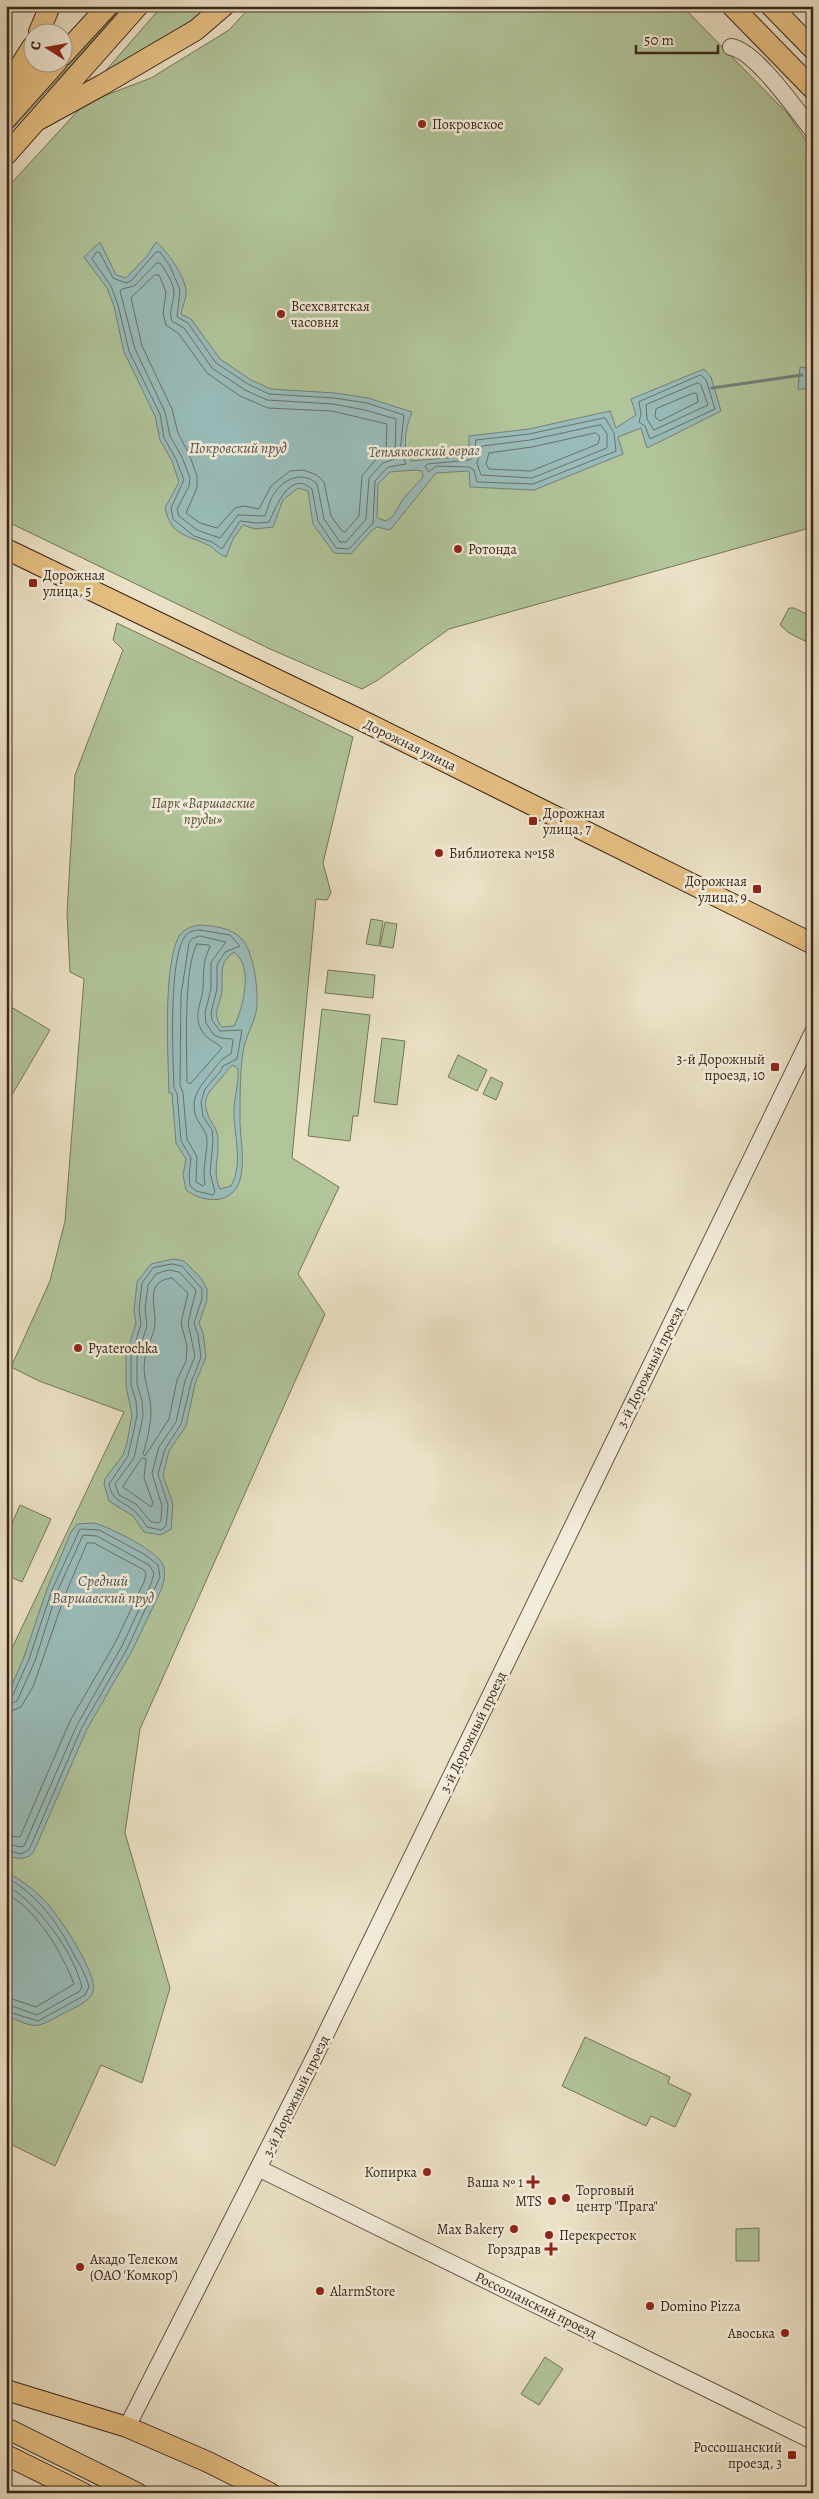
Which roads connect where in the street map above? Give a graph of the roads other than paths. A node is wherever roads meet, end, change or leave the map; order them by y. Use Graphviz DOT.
graph roads {
  1 [pos="50,6"];
  2 [pos="138,6"];
  3 [pos="224,6"];
  4 [pos="732,6"];
  5 [pos="105,9"];
  6 [pos="778,13"];
  7 [pos="43,22"];
  8 [pos="72,36"];
  9 [pos="72,45"];
  10 [pos="731,47"];
  11 [pos="813,49"];
  12 [pos="22,62"];
  13 [pos="31,72"];
  14 [pos="48,72"];
  15 [pos="6,86"];
  16 [pos="813,89"];
  17 [pos="6,95"];
  18 [pos="6,119"];
  19 [pos="38,120"];
  20 [pos="813,131"];
  21 [pos="6,155"];
  22 [pos="6,549"];
  23 [pos="813,944"];
  24 [pos="813,1032"];
  25 [pos="260,2169"];
  26 [pos="6,2390"];
  27 [pos="6,2428"];
  28 [pos="127,2428"];
  29 [pos="813,2441"];
  30 [pos="6,2455"];
  31 [pos="83,2493"];
  32 [pos="137,2493"];
  33 [pos="270,2493"];
  1 -- 7 [label="main road"];
  2 -- 19 [label="main road"];
  3 -- 19 [label="main road"];
  4 -- 16 [label="main road"];
  5 -- 8 [label="main road"];
  5 -- 9 [label="main road"];
  6 -- 11 [label="main road"];
  10 -- 20 [label="street"];
  12 -- 15 [label="main road"];
  13 -- 17 [label="main road"];
  14 -- 18 [label="main road"];
  19 -- 21 [label="main road"];
  22 -- 23 [label="main road, Дорожная улица"];
  24 -- 25 [label="street, 3-й Дорожный проезд"];
  25 -- 28 [label="street, 3-й Дорожный проезд"];
  25 -- 29 [label="street, Россошанский проезд"];
  26 -- 28 [label="main road"];
  27 -- 32 [label="main road"];
  28 -- 33 [label="main road"];
  30 -- 31 [label="main road"];
}
